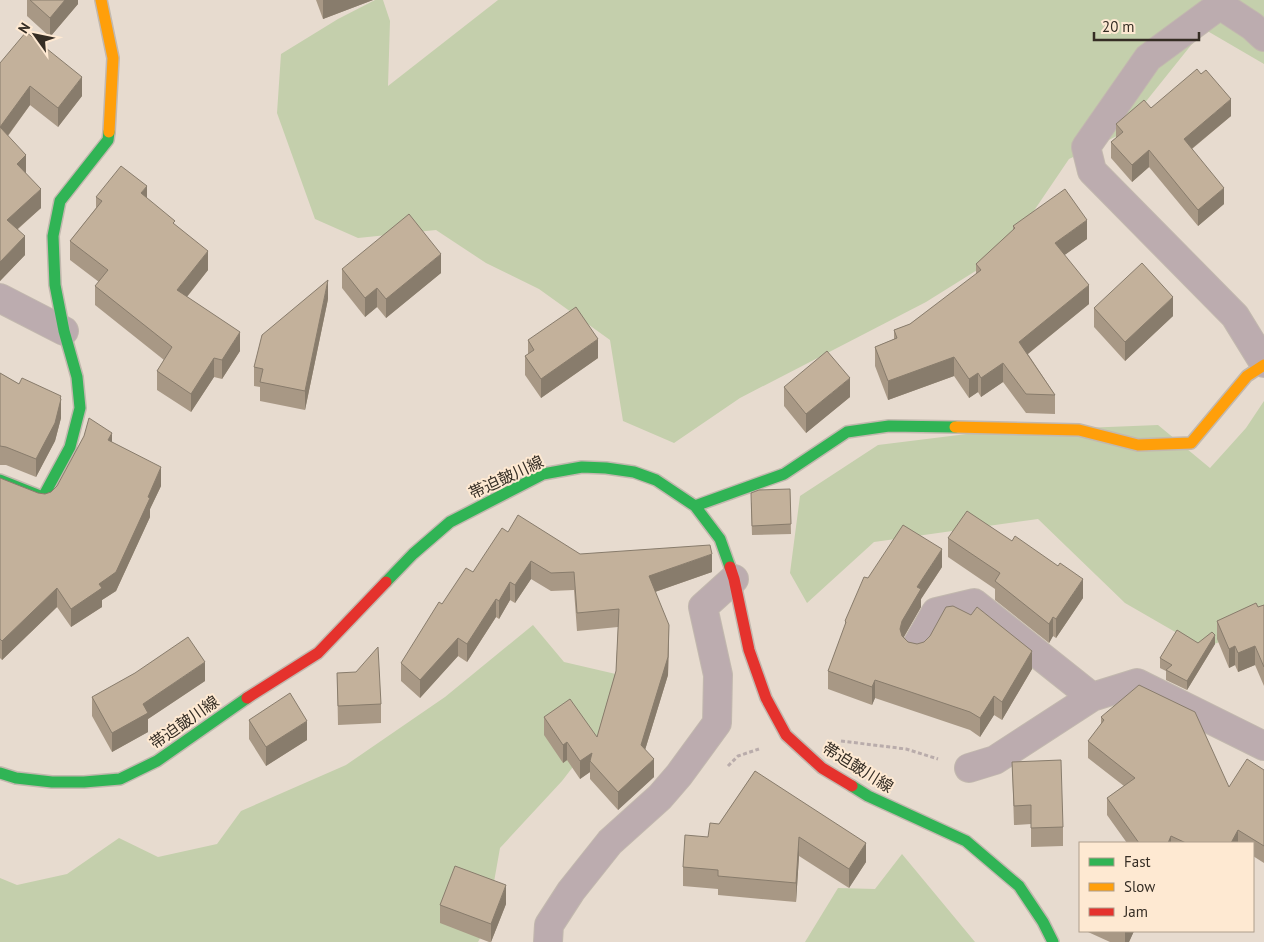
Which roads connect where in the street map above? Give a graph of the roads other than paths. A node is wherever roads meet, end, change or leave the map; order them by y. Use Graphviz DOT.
graph roads {
  1 [pos="101,0"];
  2 [pos="1264,37"];
  3 [pos="0,298"];
  4 [pos="64,331"];
  5 [pos="1264,364"];
  6 [pos="0,480"];
  7 [pos="695,506"];
  8 [pos="734,578"];
  9 [pos="916,647"];
  10 [pos="1092,697"];
  11 [pos="1264,746"];
  12 [pos="969,768"];
  13 [pos="0,773"];
  14 [pos="548,942"];
  15 [pos="1053,942"];
  1 -- 4 [label="street"];
  2 -- 5 [label="street"];
  3 -- 4 [label="street"];
  4 -- 6 [label="street"];
  5 -- 7 [label="street"];
  7 -- 8 [label="street, 帯迫皷川線"];
  7 -- 13 [label="street, 帯迫皷川線"];
  8 -- 14 [label="street"];
  8 -- 15 [label="street, 帯迫皷川線"];
  9 -- 10 [label="street"];
  10 -- 11 [label="street"];
  10 -- 12 [label="street"];
}
